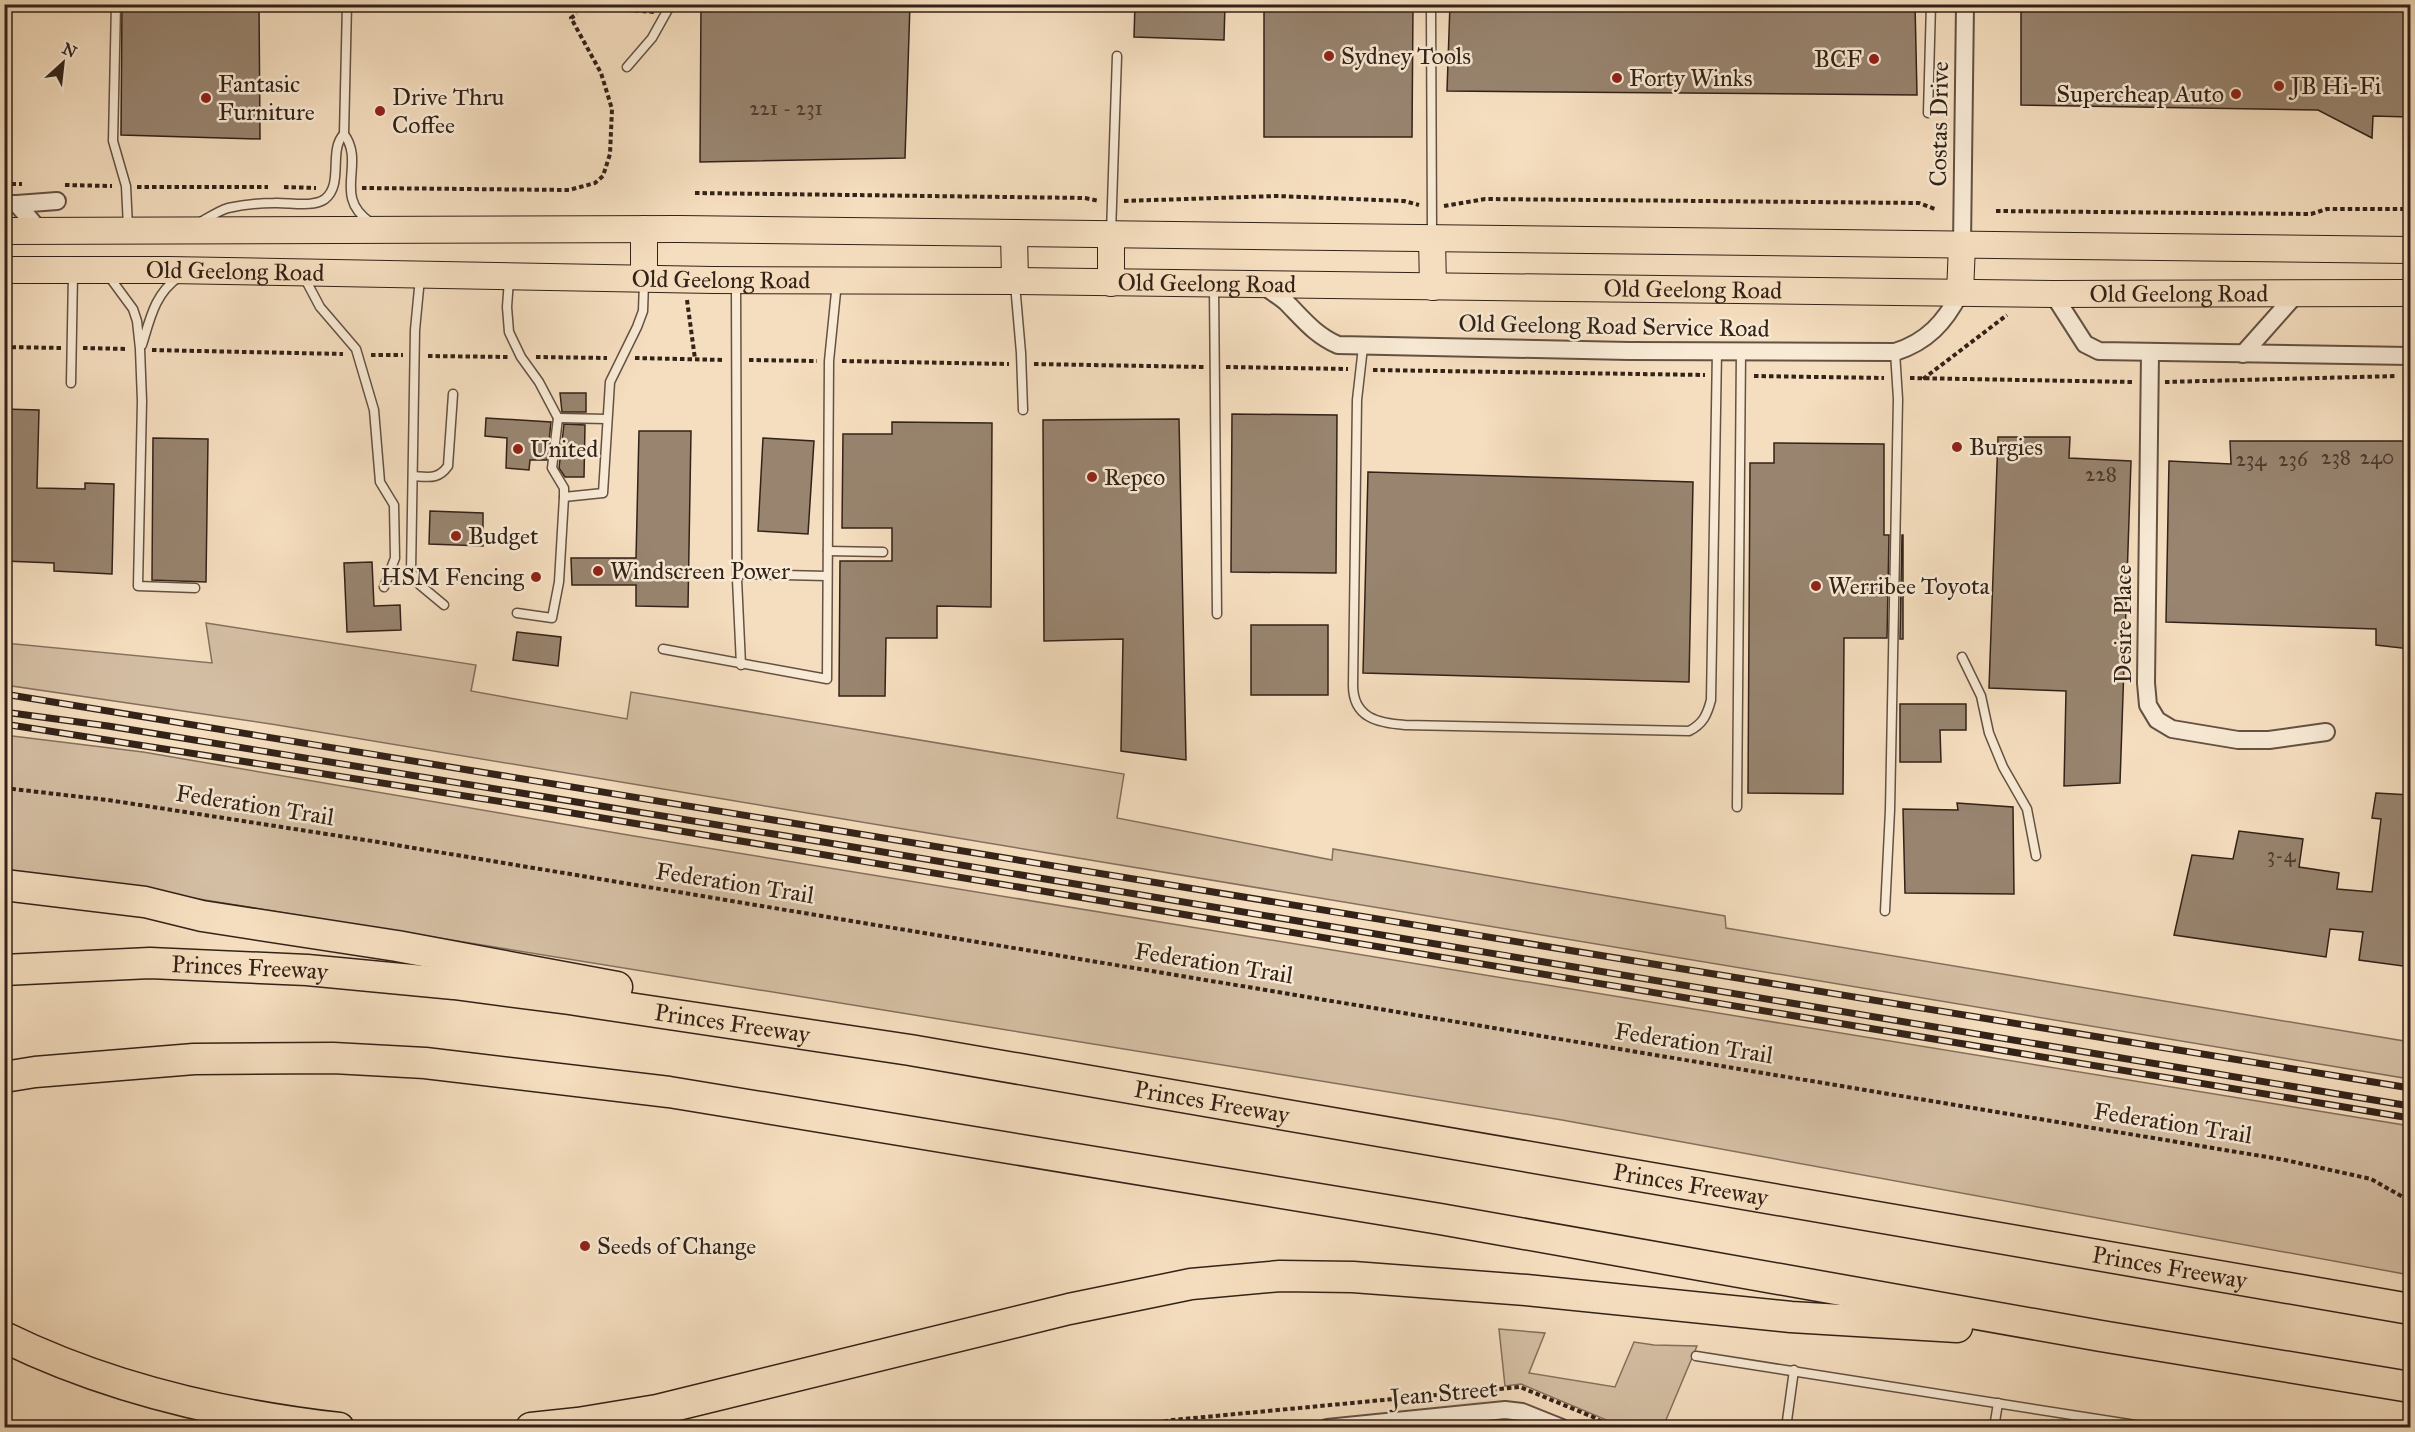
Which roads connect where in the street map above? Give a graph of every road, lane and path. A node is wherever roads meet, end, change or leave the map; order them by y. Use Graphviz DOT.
graph roads {
  1 [pos="116,4"];
  2 [pos="347,4"];
  3 [pos="617,4"];
  4 [pos="671,4"];
  5 [pos="1931,4"];
  6 [pos="1965,4"];
  7 [pos="685,8"];
  8 [pos="701,9"];
  9 [pos="1431,9"];
  10 [pos="577,14"];
  11 [pos="658,14"];
  12 [pos="1117,56"];
  13 [pos="627,67"];
  14 [pos="1928,114"];
  15 [pos="344,134"];
  16 [pos="4,184"];
  17 [pos="28,184"];
  18 [pos="126,186"];
  19 [pos="331,188"];
  20 [pos="351,188"];
  21 [pos="59,193"];
  22 [pos="695,194"];
  23 [pos="1113,201"];
  24 [pos="11,204"];
  25 [pos="1432,206"];
  26 [pos="1935,209"];
  27 [pos="2410,209"];
  28 [pos="1996,211"];
  29 [pos="128,229"];
  30 [pos="644,229"];
  31 [pos="185,230"];
  32 [pos="380,230"];
  33 [pos="4,231"];
  34 [pos="40,231"];
  35 [pos="1014,233"];
  36 [pos="1111,234"];
  37 [pos="1432,238"];
  38 [pos="1962,244"];
  39 [pos="2410,250"];
  40 [pos="4,270"];
  41 [pos="73,270"];
  42 [pos="104,270"];
  43 [pos="179,270"];
  44 [pos="301,272"];
  45 [pos="421,274"];
  46 [pos="509,276"];
  47 [pos="644,278"];
  48 [pos="736,280"];
  49 [pos="837,281"];
  50 [pos="1014,281"];
  51 [pos="1111,283"];
  52 [pos="1214,284"];
  53 [pos="1263,285"];
  54 [pos="1433,287"];
  55 [pos="2298,292"];
  56 [pos="2410,292"];
  57 [pos="1960,293"];
  58 [pos="2053,294"];
  59 [pos="686,295"];
  60 [pos="2012,312"];
  61 [pos="1363,347"];
  62 [pos="140,350"];
  63 [pos="1717,351"];
  64 [pos="1741,351"];
  65 [pos="1894,352"];
  66 [pos="2150,353"];
  67 [pos="2242,354"];
  68 [pos="2410,356"];
  69 [pos="695,359"];
  70 [pos="1923,379"];
  71 [pos="71,383"];
  72 [pos="453,394"];
  73 [pos="1023,410"];
  74 [pos="558,418"];
  75 [pos="607,419"];
  76 [pos="413,476"];
  77 [pos="564,497"];
  78 [pos="828,550"];
  79 [pos="883,552"];
  80 [pos="738,574"];
  81 [pos="827,576"];
  82 [pos="384,586"];
  83 [pos="195,588"];
  84 [pos="444,605"];
  85 [pos="517,613"];
  86 [pos="1217,614"];
  87 [pos="663,649"];
  88 [pos="1962,657"];
  89 [pos="741,665"];
  90 [pos="2326,732"];
  91 [pos="4,788"];
  92 [pos="1737,807"];
  93 [pos="2036,856"];
  94 [pos="4,885"];
  95 [pos="4,904"];
  96 [pos="1885,911"];
  97 [pos="202,916"];
  98 [pos="4,970"];
  99 [pos="910,1050"];
  100 [pos="4,1077"];
  101 [pos="2410,1201"];
  102 [pos="2410,1309"];
  103 [pos="2101,1336"];
  104 [pos="4,1337"];
  105 [pos="1696,1356"];
  106 [pos="1794,1370"];
  107 [pos="2410,1387"];
  108 [pos="1998,1403"];
  109 [pos="339,1428"];
  110 [pos="531,1428"];
  111 [pos="1327,1428"];
  112 [pos="1563,1428"];
  113 [pos="1786,1428"];
  114 [pos="1994,1428"];
  115 [pos="2155,1428"];
  1 -- 18 [label="lane"];
  2 -- 15 [label="lane"];
  3 -- 11 [label="path"];
  4 -- 13 [label="lane"];
  5 -- 14 [label="lane"];
  6 -- 38 [label="street, Costas Drive"];
  7 -- 8 [label="path"];
  9 -- 25 [label="lane"];
  10 -- 20 [label="path"];
  12 -- 23 [label="lane"];
  15 -- 19 [label="lane"];
  15 -- 20 [label="lane"];
  16 -- 17 [label="path"];
  18 -- 19 [label="path"];
  18 -- 21 [label="path"];
  18 -- 29 [label="lane"];
  19 -- 31 [label="lane"];
  20 -- 32 [label="lane"];
  21 -- 24 [label="street"];
  22 -- 23 [label="path"];
  23 -- 25 [label="path"];
  23 -- 36 [label="lane"];
  24 -- 34 [label="street"];
  25 -- 26 [label="path"];
  25 -- 37 [label="lane"];
  27 -- 28 [label="path"];
  29 -- 31 [label="main road, Old Geelong Road"];
  29 -- 34 [label="main road, Old Geelong Road"];
  29 -- 43 [label="main road"];
  30 -- 32 [label="main road, Old Geelong Road"];
  30 -- 35 [label="main road, Old Geelong Road"];
  30 -- 47 [label="main road"];
  31 -- 32 [label="main road, Old Geelong Road"];
  33 -- 34 [label="main road, Old Geelong Road"];
  35 -- 36 [label="main road, Old Geelong Road"];
  35 -- 50 [label="main road"];
  36 -- 37 [label="main road, Old Geelong Road"];
  36 -- 51 [label="main road"];
  37 -- 38 [label="main road, Old Geelong Road"];
  37 -- 54 [label="main road"];
  38 -- 39 [label="main road, Old Geelong Road"];
  38 -- 57 [label="main road"];
  40 -- 41 [label="main road, Old Geelong Road"];
  41 -- 42 [label="main road, Old Geelong Road"];
  41 -- 71 [label="lane"];
  42 -- 43 [label="main road, Old Geelong Road"];
  42 -- 62 [label="lane"];
  43 -- 44 [label="main road, Old Geelong Road"];
  43 -- 62 [label="lane"];
  44 -- 45 [label="main road, Old Geelong Road"];
  44 -- 82 [label="lane"];
  45 -- 46 [label="main road, Old Geelong Road"];
  45 -- 76 [label="lane"];
  46 -- 47 [label="main road, Old Geelong Road"];
  46 -- 74 [label="lane"];
  47 -- 48 [label="main road, Old Geelong Road"];
  47 -- 75 [label="lane"];
  48 -- 49 [label="main road, Old Geelong Road"];
  48 -- 80 [label="lane"];
  49 -- 50 [label="main road, Old Geelong Road"];
  49 -- 78 [label="lane"];
  50 -- 51 [label="main road, Old Geelong Road"];
  50 -- 73 [label="lane"];
  51 -- 52 [label="main road, Old Geelong Road"];
  52 -- 53 [label="main road, Old Geelong Road"];
  52 -- 86 [label="lane"];
  53 -- 54 [label="main road, Old Geelong Road"];
  53 -- 61 [label="street, Old Geelong Road Service Road"];
  54 -- 57 [label="main road, Old Geelong Road"];
  55 -- 56 [label="main road, Old Geelong Road"];
  55 -- 58 [label="main road, Old Geelong Road"];
  55 -- 67 [label="street"];
  57 -- 58 [label="main road, Old Geelong Road"];
  57 -- 65 [label="street, Old Geelong Road Service Road"];
  58 -- 66 [label="street"];
  59 -- 69 [label="path"];
  60 -- 70 [label="path"];
  61 -- 63 [label="street, Old Geelong Road Service Road"];
  61 -- 63 [label="lane"];
  62 -- 83 [label="lane"];
  63 -- 64 [label="street, Old Geelong Road Service Road"];
  64 -- 65 [label="street, Old Geelong Road Service Road"];
  64 -- 92 [label="lane"];
  65 -- 96 [label="lane"];
  66 -- 67 [label="street"];
  66 -- 90 [label="street, Desire Place"];
  67 -- 68 [label="street"];
  72 -- 76 [label="lane"];
  74 -- 75 [label="lane"];
  74 -- 77 [label="lane"];
  75 -- 77 [label="lane"];
  76 -- 84 [label="lane"];
  77 -- 85 [label="lane"];
  78 -- 79 [label="lane"];
  78 -- 81 [label="lane"];
  80 -- 81 [label="lane"];
  80 -- 89 [label="lane"];
  81 -- 89 [label="lane"];
  87 -- 89 [label="lane"];
  88 -- 93 [label="lane"];
  91 -- 101 [label="path, Federation Trail"];
  94 -- 97 [label="highway"];
  95 -- 97 [label="highway"];
  97 -- 99 [label="highway"];
  98 -- 99 [label="highway, Princes Freeway"];
  99 -- 102 [label="highway, Princes Freeway"];
  100 -- 103 [label="highway"];
  103 -- 107 [label="highway"];
  103 -- 110 [label="highway"];
  104 -- 109 [label="highway"];
  105 -- 106 [label="lane"];
  106 -- 108 [label="lane"];
  106 -- 113 [label="lane"];
  108 -- 114 [label="lane"];
  108 -- 115 [label="lane"];
  111 -- 112 [label="street, Jean Street"];
}
